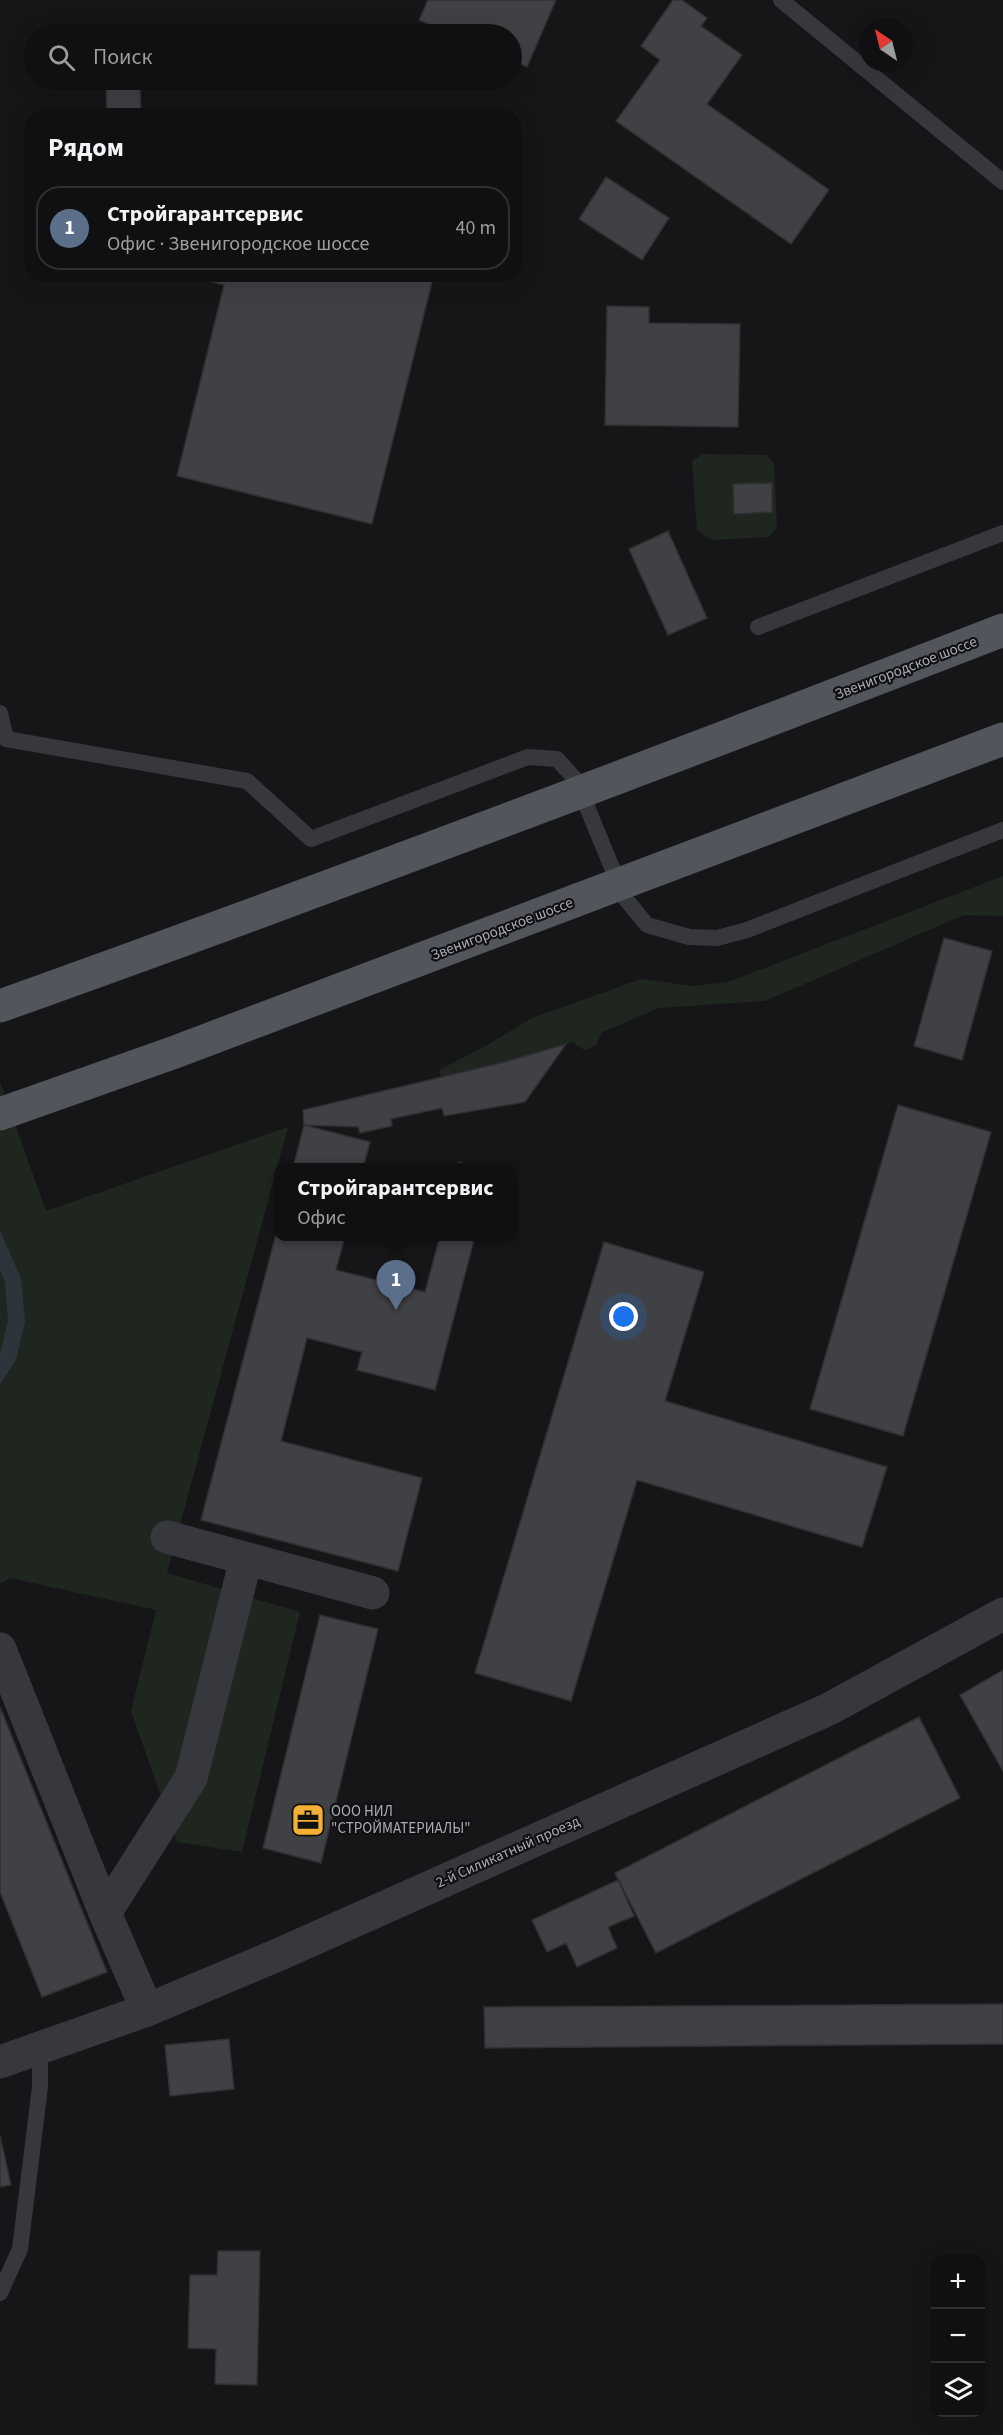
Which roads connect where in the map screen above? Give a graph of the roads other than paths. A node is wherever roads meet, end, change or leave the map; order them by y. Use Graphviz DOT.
graph roads {
  1 [pos="781,0"];
  2 [pos="1003,182"];
  3 [pos="1003,533"];
  4 [pos="758,627"];
  5 [pos="1003,630"];
  6 [pos="0,713"];
  7 [pos="1003,739"];
  8 [pos="1003,830"];
  9 [pos="0,1006"];
  10 [pos="0,1114"];
  11 [pos="167,1537"];
  12 [pos="246,1559"];
  13 [pos="373,1593"];
  14 [pos="1003,1614"];
  15 [pos="0,1649"];
  16 [pos="105,1913"];
  17 [pos="147,2010"];
  18 [pos="40,2050"];
  19 [pos="0,2062"];
  20 [pos="0,2293"];
  1 -- 2 [label="lane"];
  3 -- 4 [label="lane"];
  5 -- 9 [label="main road, Звенигородское шоссе, bridge"];
  6 -- 8 [label="lane"];
  7 -- 10 [label="main road, Звенигородское шоссе, bridge"];
  11 -- 12 [label="street"];
  12 -- 13 [label="street"];
  12 -- 16 [label="street"];
  14 -- 17 [label="street, 2-й Силикатный проезд"];
  15 -- 16 [label="street"];
  16 -- 17 [label="street"];
  17 -- 18 [label="street, 2-й Силикатный проезд"];
  18 -- 19 [label="street, 2-й Силикатный проезд"];
  18 -- 20 [label="lane"];
}
